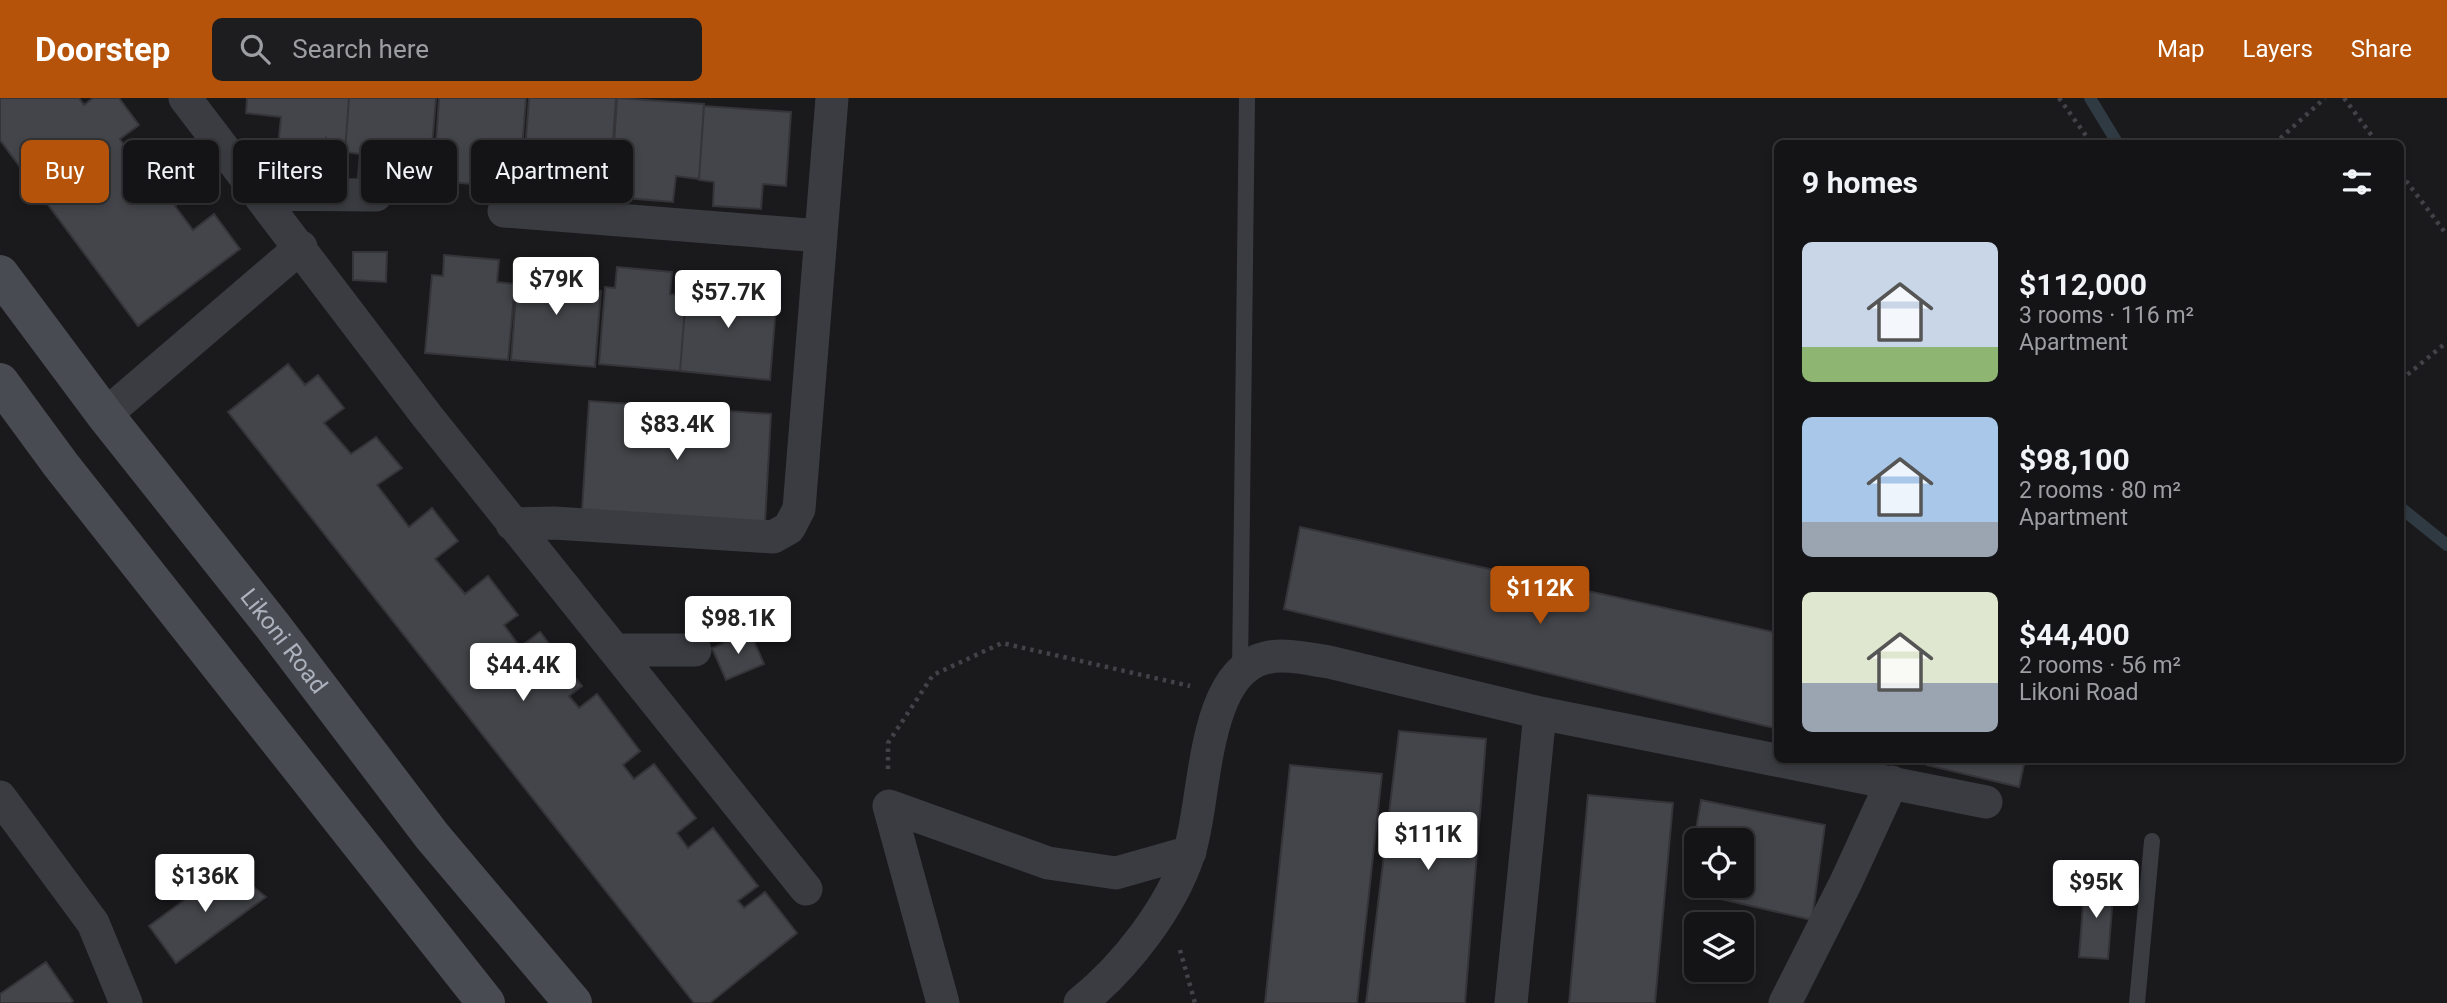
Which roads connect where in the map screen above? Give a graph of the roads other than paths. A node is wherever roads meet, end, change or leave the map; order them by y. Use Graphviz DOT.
graph roads {
  1 [pos="185,98"];
  2 [pos="832,98"];
  3 [pos="1247,98"];
  4 [pos="233,160"];
  5 [pos="266,203"];
  6 [pos="504,211"];
  7 [pos="821,236"];
  8 [pos="301,247"];
  9 [pos="0,274"];
  10 [pos="0,382"];
  11 [pos="105,415"];
  12 [pos="512,524"];
  13 [pos="615,650"];
  14 [pos="695,650"];
  15 [pos="1232,683"];
  16 [pos="1540,713"];
  17 [pos="1774,759"];
  18 [pos="1795,763"];
  19 [pos="1892,782"];
  20 [pos="0,797"];
  21 [pos="1986,802"];
  22 [pos="2152,841"];
  23 [pos="1190,852"];
  24 [pos="806,889"];
  25 [pos="126,1003"];
  26 [pos="486,1003"];
  27 [pos="573,1003"];
  28 [pos="943,1003"];
  29 [pos="1080,1003"];
  30 [pos="1511,1003"];
  31 [pos="1785,1003"];
  32 [pos="2137,1003"];
  1 -- 4 [label="street"];
  2 -- 7 [label="street"];
  3 -- 15 [label="lane"];
  5 -- 8 [label="street"];
  6 -- 7 [label="street"];
  7 -- 12 [label="street"];
  8 -- 11 [label="street"];
  8 -- 12 [label="street"];
  9 -- 11 [label="main road, Likoni Road"];
  10 -- 26 [label="main road"];
  11 -- 27 [label="main road, Likoni Road"];
  12 -- 13 [label="street"];
  13 -- 14 [label="street"];
  13 -- 24 [label="street"];
  15 -- 16 [label="street"];
  15 -- 23 [label="street"];
  16 -- 17 [label="street"];
  16 -- 30 [label="street"];
  18 -- 19 [label="street"];
  19 -- 21 [label="street"];
  19 -- 31 [label="street"];
  20 -- 25 [label="street"];
  22 -- 32 [label="lane"];
  23 -- 28 [label="street"];
  23 -- 29 [label="street"];
}
